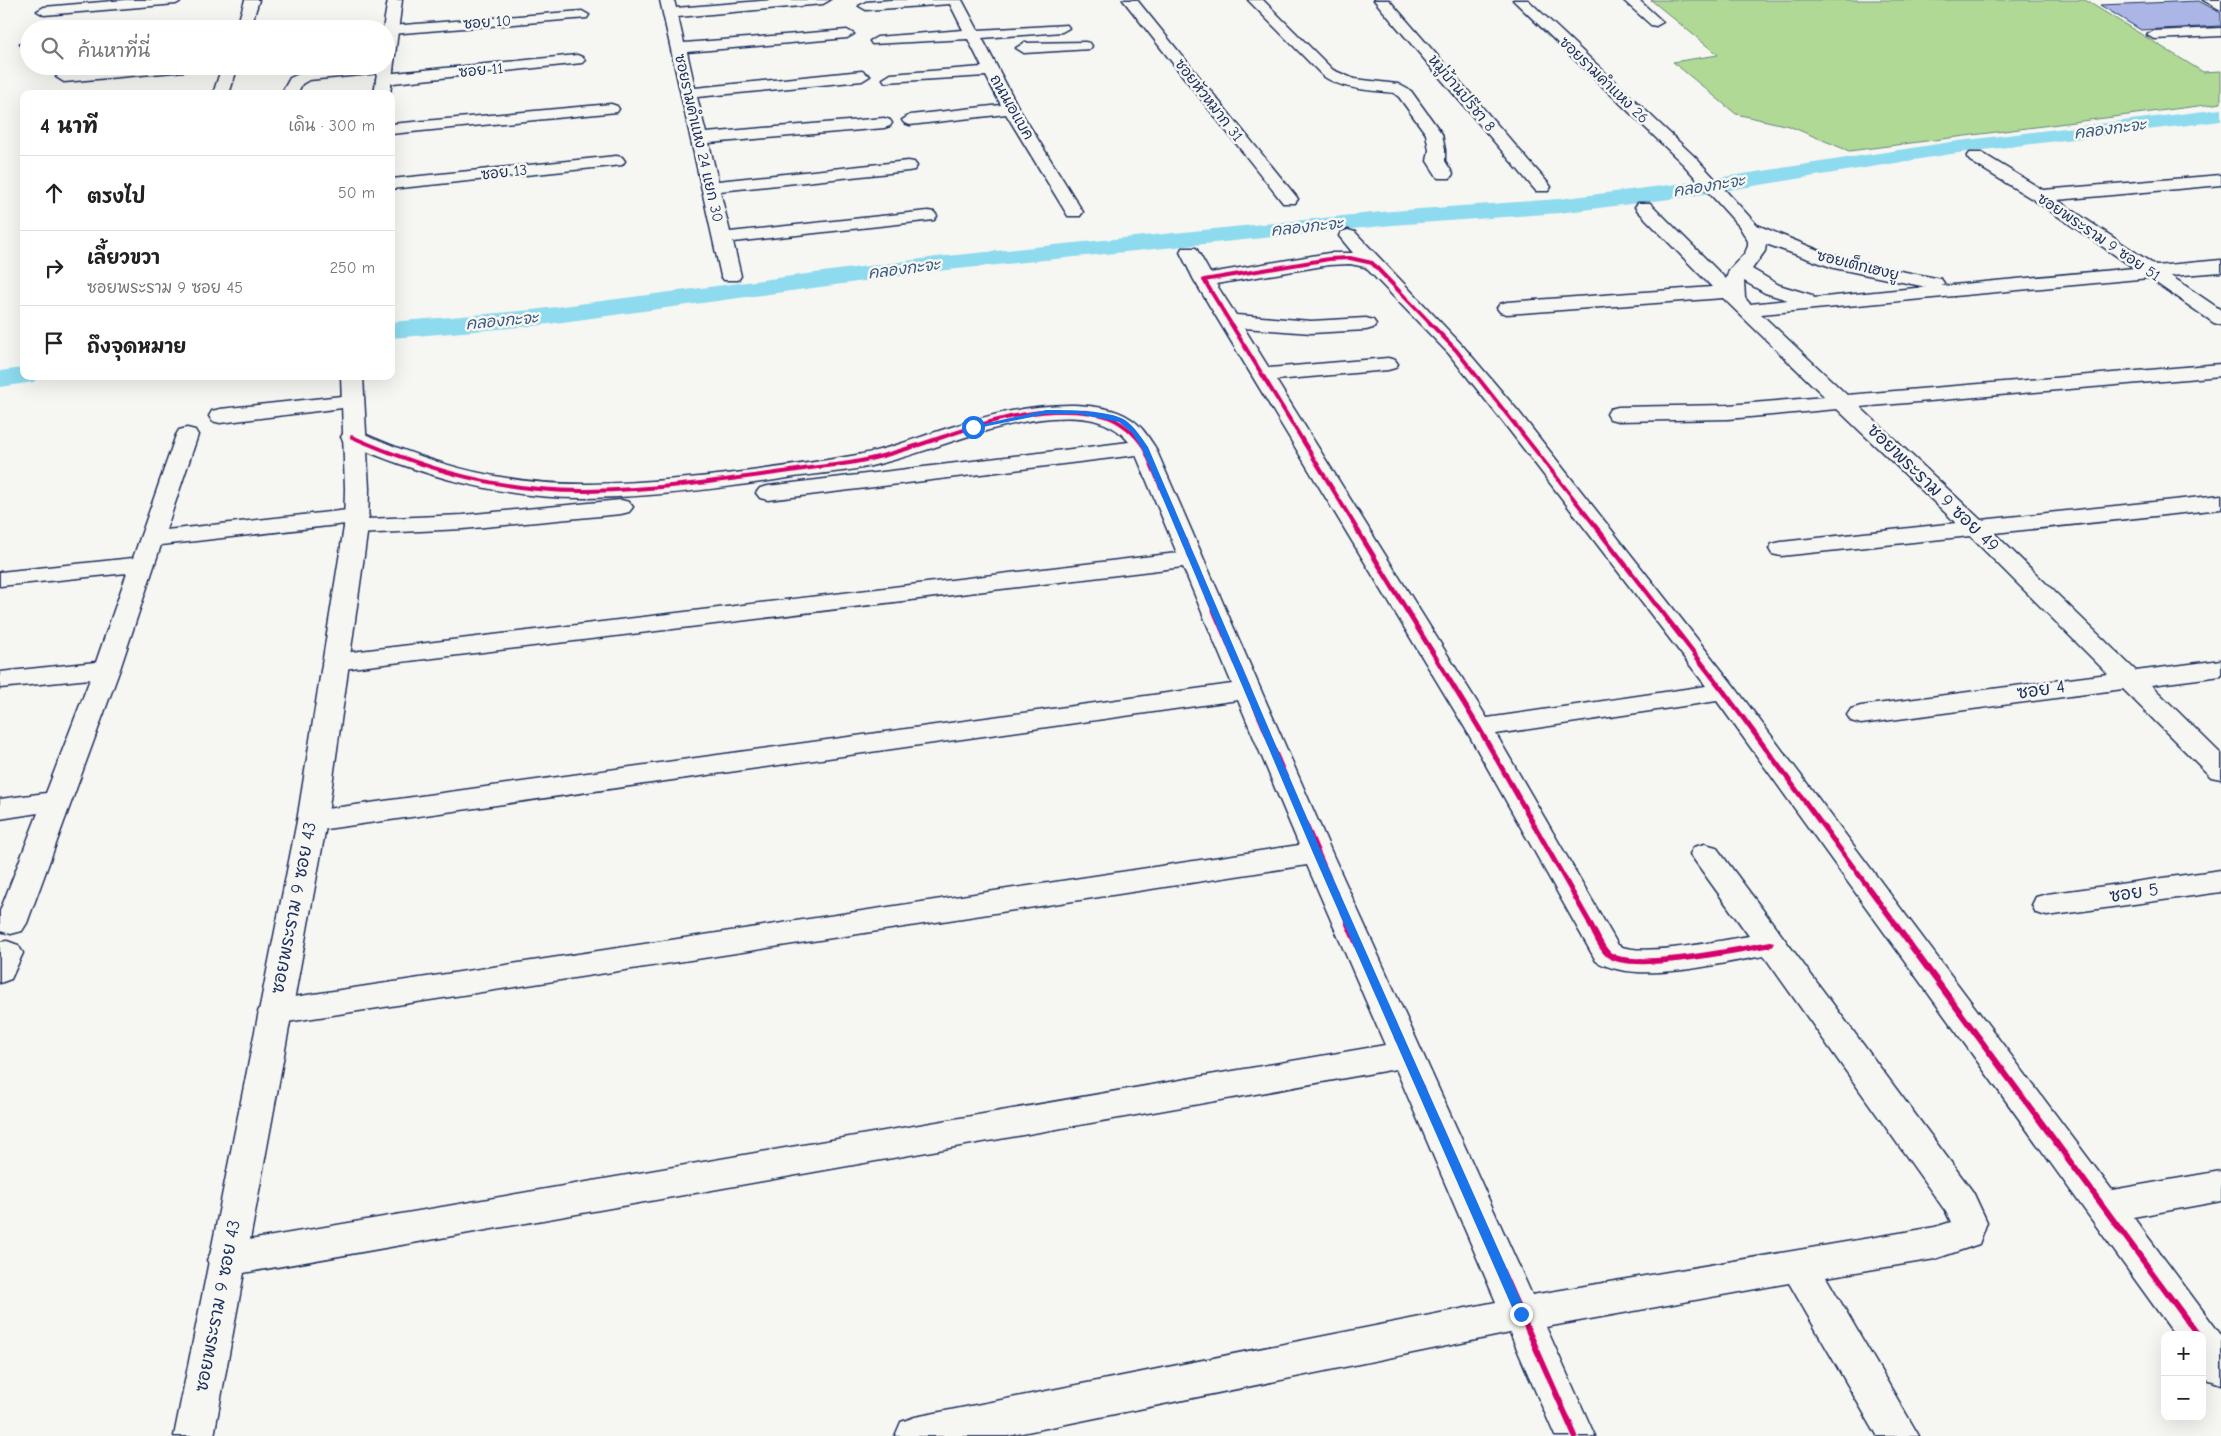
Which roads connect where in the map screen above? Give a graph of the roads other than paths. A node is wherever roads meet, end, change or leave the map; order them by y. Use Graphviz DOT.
graph roads {
  1 [pos="176,0"];
  2 [pos="252,0"];
  3 [pos="395,0"];
  4 [pos="823,0"];
  5 [pos="951,0"];
  6 [pos="955,0"];
  7 [pos="1130,0"];
  8 [pos="1255,0"];
  9 [pos="1381,0"];
  10 [pos="1520,0"];
  11 [pos="1630,0"];
  12 [pos="2210,0"];
  13 [pos="669,6"];
  14 [pos="866,6"];
  15 [pos="2221,6"];
  16 [pos="44,11"];
  17 [pos="582,15"];
  18 [pos="246,20"];
  19 [pos="392,20"];
  20 [pos="1656,22"];
  21 [pos="1062,28"];
  22 [pos="395,30"];
  23 [pos="2221,32"];
  24 [pos="973,33"];
  25 [pos="847,34"];
  26 [pos="2154,35"];
  27 [pos="877,41"];
  28 [pos="1085,46"];
  29 [pos="678,48"];
  30 [pos="980,49"];
  31 [pos="577,60"];
  32 [pos="991,71"];
  33 [pos="395,73"];
  34 [pos="86,75"];
  35 [pos="227,75"];
  36 [pos="346,75"];
  37 [pos="862,76"];
  38 [pos="64,77"];
  39 [pos="891,79"];
  40 [pos="222,90"];
  41 [pos="291,90"];
  42 [pos="688,93"];
  43 [pos="611,109"];
  44 [pos="1011,109"];
  45 [pos="910,120"];
  46 [pos="884,123"];
  47 [pos="395,129"];
  48 [pos="699,140"];
  49 [pos="1976,157"];
  50 [pos="1688,160"];
  51 [pos="616,161"];
  52 [pos="908,166"];
  53 [pos="1444,174"];
  54 [pos="2221,180"];
  55 [pos="395,184"];
  56 [pos="710,187"];
  57 [pos="1542,187"];
  58 [pos="2040,196"];
  59 [pos="1289,199"];
  60 [pos="1644,207"];
  61 [pos="1074,212"];
  62 [pos="928,216"];
  63 [pos="1752,229"];
  64 [pos="1348,236"];
  65 [pos="722,238"];
  66 [pos="1189,252"];
  67 [pos="1838,261"];
  68 [pos="1372,263"];
  69 [pos="2221,266"];
  70 [pos="1739,270"];
  71 [pos="2151,272"];
  72 [pos="731,276"];
  73 [pos="1204,280"];
  74 [pos="1968,288"];
  75 [pos="1736,300"];
  76 [pos="1834,301"];
  77 [pos="1507,308"];
  78 [pos="2221,319"];
  79 [pos="1230,321"];
  80 [pos="1366,324"];
  81 [pos="1388,364"];
  82 [pos="2221,370"];
  83 [pos="1263,375"];
  84 [pos="351,389"];
  85 [pos="1845,404"];
  86 [pos="1618,414"];
  87 [pos="220,416"];
  88 [pos="188,435"];
  89 [pos="352,437"];
  90 [pos="1144,447"];
  91 [pos="878,457"];
  92 [pos="888,478"];
  93 [pos="538,488"];
  94 [pos="2221,502"];
  95 [pos="534,515"];
  96 [pos="357,521"];
  97 [pos="1974,528"];
  98 [pos="152,539"];
  99 [pos="1781,549"];
  100 [pos="1191,559"];
  101 [pos="144,564"];
  102 [pos="0,579"];
  103 [pos="335,662"];
  104 [pos="2221,668"];
  105 [pos="107,669"];
  106 [pos="2128,679"];
  107 [pos="0,680"];
  108 [pos="1248,690"];
  109 [pos="1724,692"];
  110 [pos="1861,715"];
  111 [pos="1479,728"];
  112 [pos="2221,770"];
  113 [pos="57,801"];
  114 [pos="0,809"];
  115 [pos="312,820"];
  116 [pos="1317,853"];
  117 [pos="1705,854"];
  118 [pos="2221,881"];
  119 [pos="2047,905"];
  120 [pos="1771,944"];
  121 [pos="5,950"];
  122 [pos="274,1012"];
  123 [pos="1407,1054"];
  124 [pos="2221,1186"];
  125 [pos="2105,1207"];
  126 [pos="226,1260"];
  127 [pos="1799,1265"];
  128 [pos="1521,1314"];
  129 [pos="2195,1331"];
  130 [pos="2206,1345"];
  131 [pos="2221,1366"];
  132 [pos="194,1436"];
  133 [pos="914,1436"];
  134 [pos="1575,1436"];
  135 [pos="1899,1436"];
  1 -- 16 [label="street"];
  2 -- 18 [label="street"];
  3 -- 19 [label="street"];
  4 -- 13 [label="street"];
  5 -- 14 [label="street"];
  6 -- 24 [label="street, ถนนเอแบค"];
  7 -- 59 [label="street, ซอยหัวหมาก 31"];
  8 -- 53 [label="street"];
  9 -- 57 [label="street, หมู่บ้านปรีชา 8"];
  10 -- 50 [label="street, ซอยรามคำแหง 26"];
  11 -- 20 [label="street"];
  12 -- 15 [label="street"];
  13 -- 29 [label="street, ซอยรามคำแหง 24 แยก 30"];
  17 -- 22 [label="street, ซอย 10"];
  21 -- 24 [label="street"];
  23 -- 26 [label="street"];
  24 -- 27 [label="street"];
  24 -- 30 [label="street, ถนนเอแบค"];
  25 -- 29 [label="street"];
  28 -- 30 [label="street"];
  29 -- 42 [label="street, ซอยรามคำแหง 24 แยก 30"];
  30 -- 32 [label="street, ถนนเอแบค"];
  31 -- 33 [label="street, ซอย 11"];
  32 -- 39 [label="street"];
  32 -- 44 [label="street, ถนนเอแบค"];
  34 -- 38 [label="street"];
  35 -- 40 [label="street"];
  36 -- 41 [label="street, ซอย 11"];
  37 -- 42 [label="street"];
  42 -- 48 [label="street, ซอยรามคำแหง 24 แยก 30"];
  43 -- 47 [label="street"];
  44 -- 45 [label="street"];
  44 -- 61 [label="street, ถนนเอแบค"];
  46 -- 48 [label="street"];
  48 -- 56 [label="street, ซอยรามคำแหง 24 แยก 30"];
  49 -- 58 [label="street, ซอยพระราม 9 ซอย 51"];
  50 -- 63 [label="street, ซอยเต็กเฮงยู"];
  51 -- 55 [label="street, ซอย 13"];
  52 -- 56 [label="street"];
  54 -- 58 [label="street"];
  56 -- 65 [label="street, ซอยรามคำแหง 24 แยก 30"];
  58 -- 71 [label="street, ซอยพระราม 9 ซอย 51"];
  60 -- 75 [label="street, ซอยพระราม 9 ซอย 49"];
  62 -- 65 [label="street"];
  63 -- 67 [label="street, ซอยเต็กเฮงยู"];
  63 -- 70 [label="street"];
  64 -- 68 [label="street"];
  65 -- 72 [label="street, ซอยรามคำแหง 24 แยก 30"];
  66 -- 73 [label="street"];
  67 -- 74 [label="street, ซอยเต็กเฮงยู"];
  67 -- 76 [label="street"];
  68 -- 73 [label="street"];
  68 -- 109 [label="street"];
  69 -- 71 [label="street"];
  70 -- 75 [label="street"];
  70 -- 76 [label="street"];
  71 -- 74 [label="street"];
  71 -- 78 [label="street, ซอยพระราม 9 ซอย 51"];
  73 -- 79 [label="street"];
  74 -- 76 [label="street"];
  75 -- 76 [label="street"];
  75 -- 77 [label="street"];
  75 -- 85 [label="street, ซอยพระราม 9 ซอย 49"];
  79 -- 80 [label="street"];
  79 -- 83 [label="street"];
  81 -- 83 [label="street"];
  82 -- 85 [label="street"];
  83 -- 111 [label="street"];
  84 -- 87 [label="street"];
  84 -- 89 [label="street, ซอยพระราม 9 ซอย 43"];
  85 -- 86 [label="street"];
  85 -- 97 [label="street, ซอยพระราม 9 ซอย 49"];
  88 -- 98 [label="street"];
  89 -- 93 [label="street"];
  89 -- 96 [label="street, ซอยพระราม 9 ซอย 43"];
  90 -- 91 [label="street"];
  90 -- 92 [label="street"];
  90 -- 100 [label="street"];
  91 -- 92 [label="street"];
  91 -- 93 [label="street"];
  92 -- 95 [label="street"];
  93 -- 95 [label="street"];
  94 -- 97 [label="street"];
  95 -- 96 [label="street"];
  96 -- 98 [label="street"];
  96 -- 103 [label="street, ซอยพระราม 9 ซอย 43"];
  97 -- 99 [label="street"];
  97 -- 106 [label="street, ซอยพระราม 9 ซอย 49"];
  98 -- 101 [label="street"];
  100 -- 103 [label="street"];
  100 -- 108 [label="street"];
  101 -- 102 [label="street"];
  101 -- 105 [label="street"];
  103 -- 115 [label="street, ซอยพระราม 9 ซอย 43"];
  104 -- 106 [label="street, ซอย 4"];
  105 -- 107 [label="street"];
  105 -- 113 [label="street"];
  106 -- 110 [label="street, ซอย 4"];
  106 -- 112 [label="street, ซอยพระราม 9 ซอย 49"];
  108 -- 115 [label="street"];
  108 -- 116 [label="street"];
  109 -- 111 [label="street"];
  109 -- 125 [label="street"];
  111 -- 120 [label="street"];
  113 -- 114 [label="street"];
  113 -- 121 [label="street"];
  115 -- 122 [label="street, ซอยพระราม 9 ซอย 43"];
  116 -- 122 [label="street"];
  116 -- 123 [label="street"];
  117 -- 120 [label="street"];
  118 -- 119 [label="street, ซอย 5"];
  120 -- 127 [label="street"];
  122 -- 126 [label="street, ซอยพระราม 9 ซอย 43"];
  123 -- 126 [label="street"];
  123 -- 128 [label="street"];
  124 -- 125 [label="street"];
  125 -- 129 [label="street"];
  126 -- 132 [label="street, ซอยพระราม 9 ซอย 43"];
  127 -- 128 [label="street"];
  127 -- 135 [label="street"];
  128 -- 133 [label="street"];
  128 -- 134 [label="street"];
  130 -- 131 [label="street"];
}
